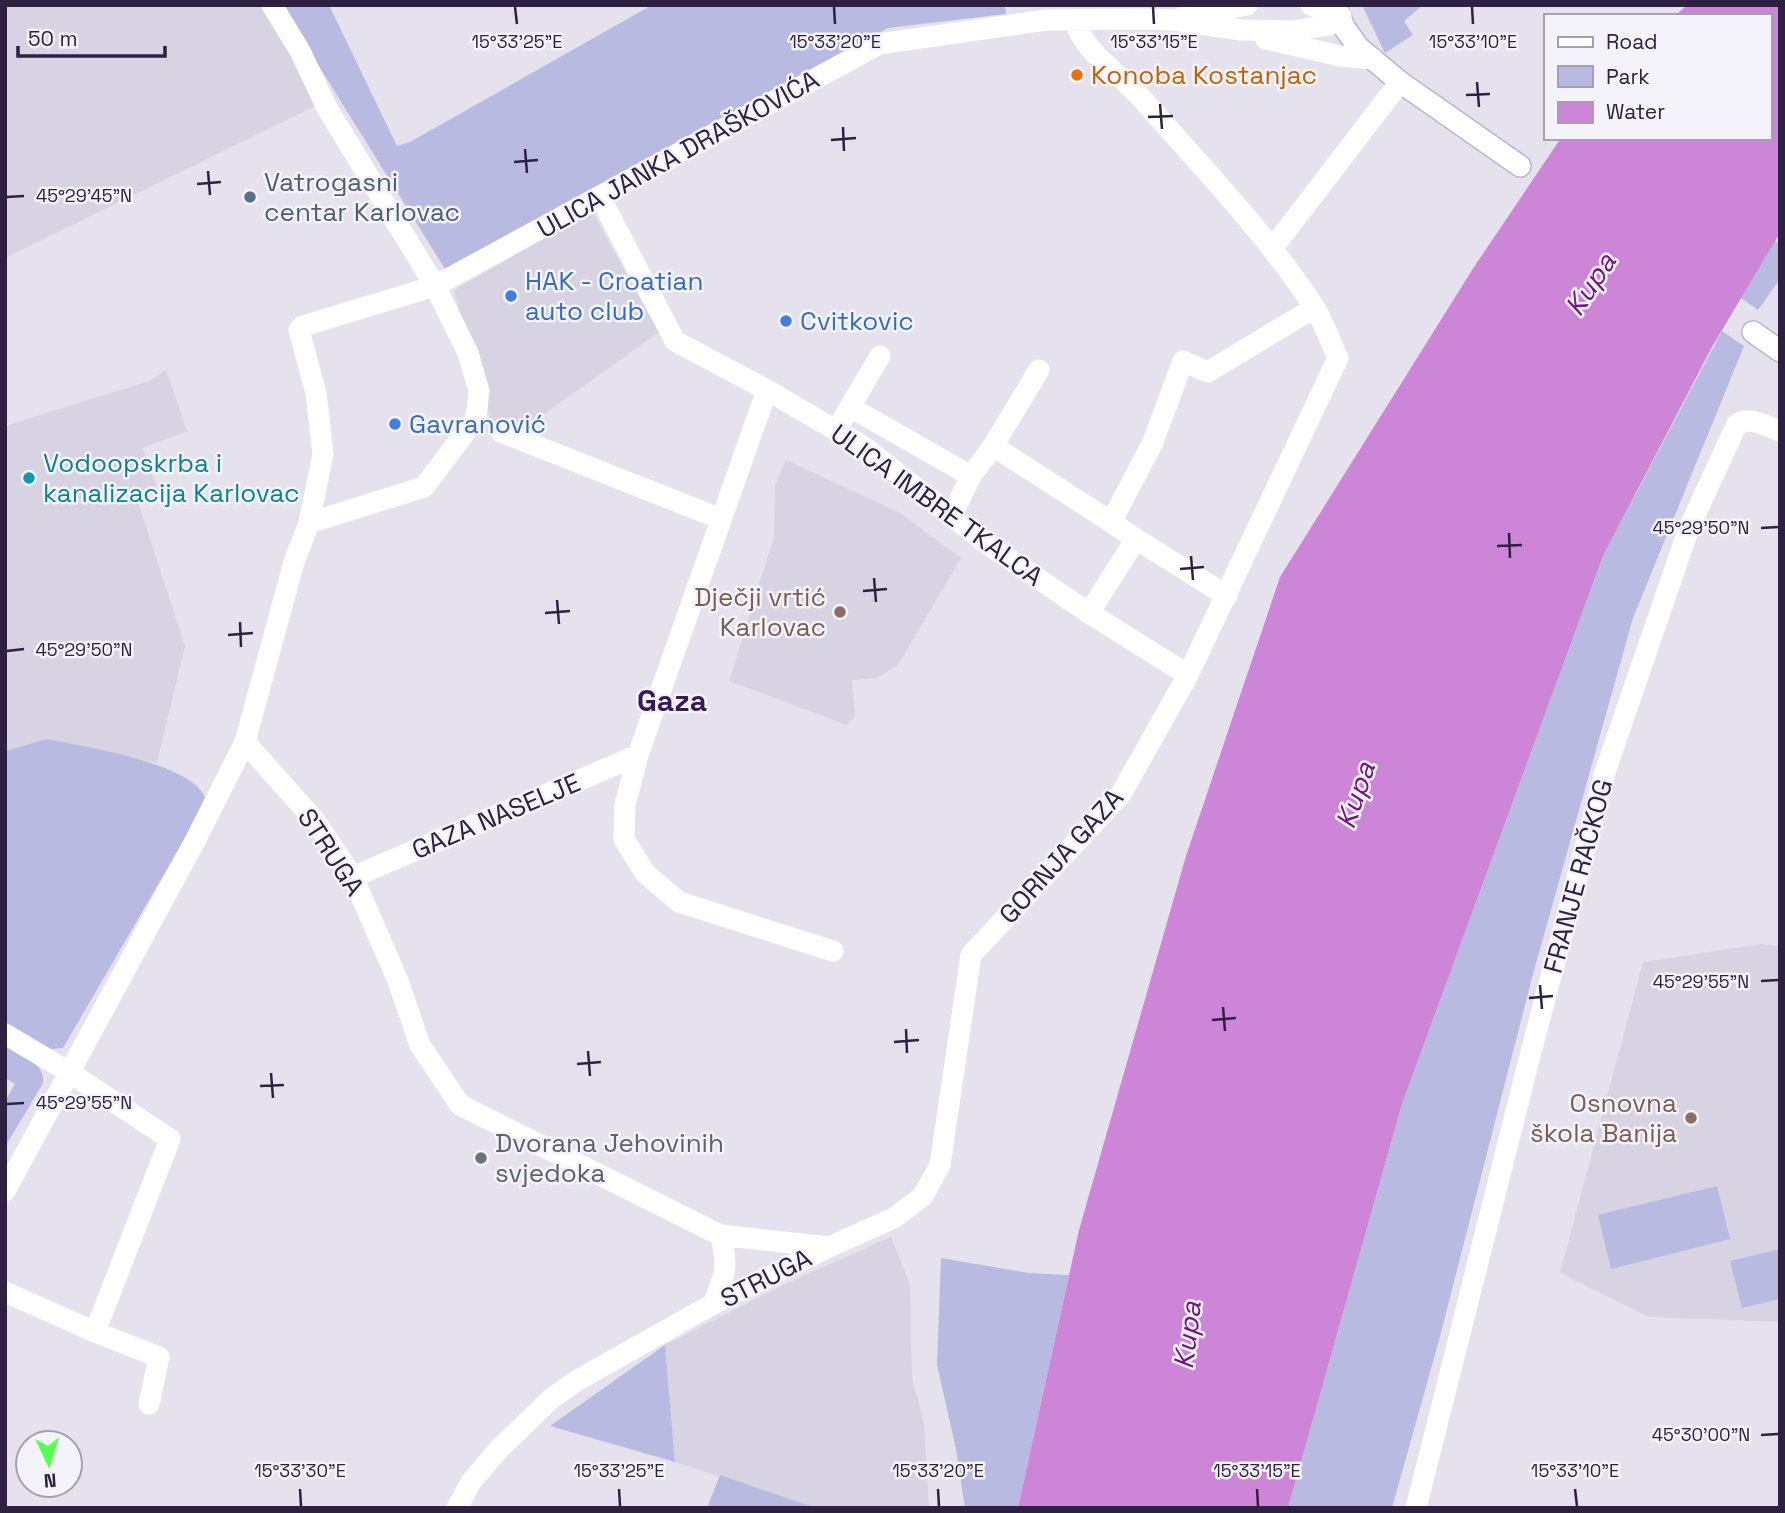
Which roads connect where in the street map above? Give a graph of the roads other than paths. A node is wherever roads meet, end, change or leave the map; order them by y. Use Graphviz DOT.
graph roads {
  1 [pos="272,5"];
  2 [pos="1247,5"];
  3 [pos="1311,5"];
  4 [pos="1339,9"];
  5 [pos="1046,13"];
  6 [pos="1075,20"];
  7 [pos="1173,20"];
  8 [pos="1241,30"];
  9 [pos="1373,59"];
  10 [pos="1400,82"];
  11 [pos="1520,166"];
  12 [pos="600,197"];
  13 [pos="1272,249"];
  14 [pos="435,286"];
  15 [pos="1314,307"];
  16 [pos="1753,332"];
  17 [pos="1777,344"];
  18 [pos="880,356"];
  19 [pos="1039,370"];
  20 [pos="766,390"];
  21 [pos="850,407"];
  22 [pos="836,431"];
  23 [pos="1780,431"];
  24 [pos="501,432"];
  25 [pos="993,446"];
  26 [pos="971,476"];
  27 [pos="951,517"];
  28 [pos="721,519"];
  29 [pos="1111,522"];
  30 [pos="309,523"];
  31 [pos="1136,539"];
  32 [pos="1227,596"];
  33 [pos="1089,613"];
  34 [pos="1188,675"];
  35 [pos="245,742"];
  36 [pos="638,755"];
  37 [pos="353,877"];
  38 [pos="833,951"];
  39 [pos="5,1034"];
  40 [pos="69,1072"];
  41 [pos="5,1191"];
  42 [pos="720,1235"];
  43 [pos="828,1247"];
  44 [pos="5,1292"];
  45 [pos="713,1304"];
  46 [pos="94,1332"];
  47 [pos="149,1404"];
  48 [pos="457,1508"];
  49 [pos="1416,1508"];
  1 -- 14 [label="street"];
  2 -- 7 [label="street"];
  3 -- 4 [label="street"];
  4 -- 8 [label="street"];
  4 -- 9 [label="street"];
  5 -- 6 [label="street, ULICA JANKA DRAŠKOVIĆA"];
  5 -- 12 [label="street, ULICA JANKA DRAŠKOVIĆA"];
  6 -- 7 [label="street, ULICA JANKA DRAŠKOVIĆA"];
  6 -- 13 [label="street"];
  7 -- 8 [label="street"];
  8 -- 9 [label="street"];
  9 -- 10 [label="street"];
  10 -- 11 [label="street"];
  10 -- 13 [label="street"];
  12 -- 14 [label="street, ULICA JANKA DRAŠKOVIĆA"];
  12 -- 20 [label="street, ULICA IMBRE TKALCA"];
  13 -- 15 [label="street"];
  14 -- 30 [label="street, ULICA JANKA DRAŠKOVIĆA"];
  14 -- 30 [label="street"];
  15 -- 29 [label="street"];
  15 -- 32 [label="street, GORNJA GAZA"];
  16 -- 17 [label="street"];
  18 -- 21 [label="street"];
  19 -- 25 [label="street"];
  20 -- 22 [label="street, ULICA IMBRE TKALCA"];
  20 -- 28 [label="street"];
  21 -- 22 [label="street"];
  21 -- 26 [label="street"];
  22 -- 27 [label="street, ULICA IMBRE TKALCA"];
  23 -- 49 [label="street, FRANJE RAČKOG"];
  24 -- 28 [label="street"];
  25 -- 26 [label="street"];
  25 -- 29 [label="street"];
  26 -- 27 [label="street"];
  27 -- 33 [label="street, ULICA IMBRE TKALCA"];
  28 -- 36 [label="street"];
  29 -- 31 [label="street"];
  30 -- 35 [label="street"];
  31 -- 32 [label="street"];
  31 -- 33 [label="street"];
  32 -- 34 [label="street, GORNJA GAZA"];
  33 -- 34 [label="street, ULICA IMBRE TKALCA"];
  34 -- 43 [label="street, GORNJA GAZA"];
  35 -- 37 [label="street, STRUGA"];
  35 -- 40 [label="street"];
  36 -- 37 [label="street, GAZA NASELJE"];
  36 -- 38 [label="street"];
  37 -- 42 [label="street, STRUGA"];
  39 -- 40 [label="street"];
  40 -- 41 [label="street"];
  40 -- 46 [label="street"];
  42 -- 43 [label="street, STRUGA"];
  42 -- 45 [label="street"];
  43 -- 45 [label="street, STRUGA"];
  44 -- 46 [label="street"];
  45 -- 48 [label="street, STRUGA"];
  46 -- 47 [label="street"];
}
